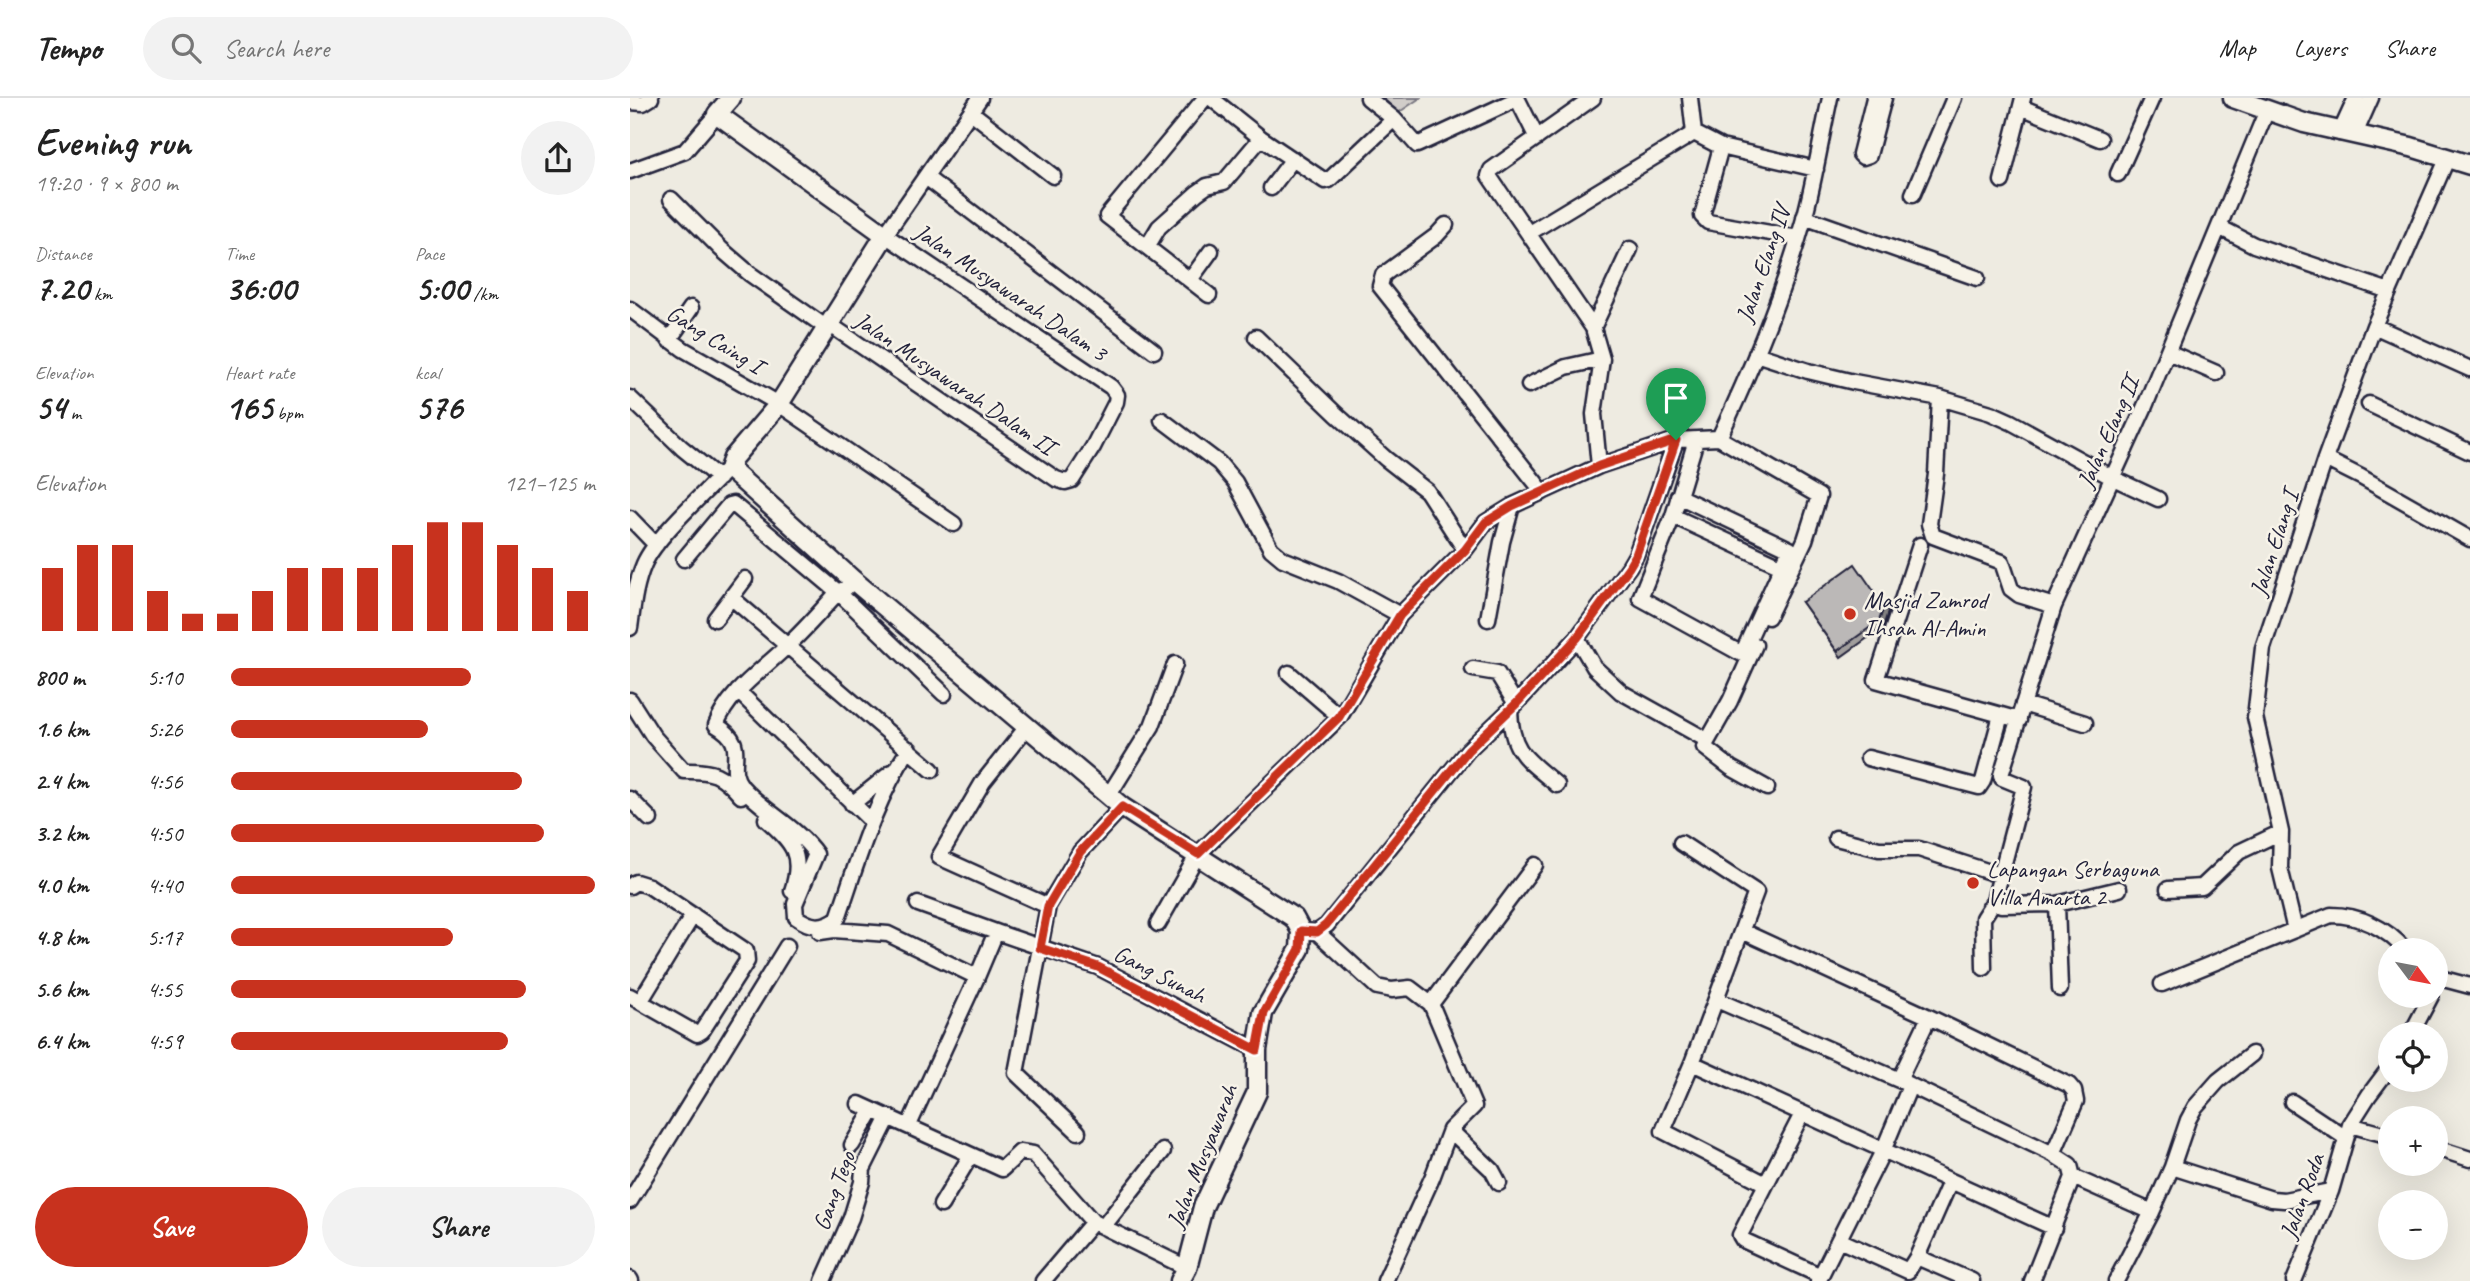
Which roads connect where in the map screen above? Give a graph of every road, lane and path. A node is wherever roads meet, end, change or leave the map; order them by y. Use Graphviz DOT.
graph roads {
  1 [pos="651,98"];
  2 [pos="731,98"];
  3 [pos="980,98"];
  4 [pos="1205,98"];
  5 [pos="1211,98"];
  6 [pos="1368,98"];
  7 [pos="1593,98"];
  8 [pos="1690,98"];
  9 [pos="1829,98"];
  10 [pos="1874,98"];
  11 [pos="1884,98"];
  12 [pos="1954,98"];
  13 [pos="2152,98"];
  14 [pos="2233,98"];
  15 [pos="2356,98"];
  16 [pos="2371,98"];
  17 [pos="1517,99"];
  18 [pos="630,102"];
  19 [pos="2022,102"];
  20 [pos="2267,110"];
  21 [pos="971,112"];
  22 [pos="717,114"];
  23 [pos="1394,119"];
  24 [pos="1695,133"];
  25 [pos="2348,133"];
  26 [pos="1261,138"];
  27 [pos="1537,138"];
  28 [pos="2100,139"];
  29 [pos="1721,147"];
  30 [pos="2448,158"];
  31 [pos="1293,159"];
  32 [pos="2470,165"];
  33 [pos="1816,169"];
  34 [pos="630,172"];
  35 [pos="2118,174"];
  36 [pos="1053,176"];
  37 [pos="926,178"];
  38 [pos="2003,181"];
  39 [pos="1271,188"];
  40 [pos="1913,194"];
  41 [pos="671,199"];
  42 [pos="1804,218"];
  43 [pos="1446,225"];
  44 [pos="2220,227"];
  45 [pos="1529,233"];
  46 [pos="885,235"];
  47 [pos="1798,239"];
  48 [pos="1147,247"];
  49 [pos="1629,249"];
  50 [pos="1211,251"];
  51 [pos="1977,278"];
  52 [pos="1190,280"];
  53 [pos="2389,291"];
  54 [pos="1209,295"];
  55 [pos="691,308"];
  56 [pos="630,309"];
  57 [pos="828,326"];
  58 [pos="2374,326"];
  59 [pos="1593,328"];
  60 [pos="1256,337"];
  61 [pos="669,340"];
  62 [pos="1154,351"];
  63 [pos="2168,352"];
  64 [pos="1756,354"];
  65 [pos="1602,359"];
  66 [pos="2470,369"];
  67 [pos="2216,373"];
  68 [pos="1529,385"];
  69 [pos="630,398"];
  70 [pos="1940,398"];
  71 [pos="779,404"];
  72 [pos="2369,404"];
  73 [pos="1162,420"];
  74 [pos="1719,438"];
  75 [pos="1676,440"];
  76 [pos="1696,440"];
  77 [pos="2470,452"];
  78 [pos="2325,459"];
  79 [pos="1599,466"];
  80 [pos="724,472"];
  81 [pos="1056,479"];
  82 [pos="2117,480"];
  83 [pos="1543,492"];
  84 [pos="1678,496"];
  85 [pos="2158,499"];
  86 [pos="1512,506"];
  87 [pos="1673,516"];
  88 [pos="630,518"];
  89 [pos="954,524"];
  90 [pos="2099,532"];
  91 [pos="2470,539"];
  92 [pos="656,545"];
  93 [pos="1920,545"];
  94 [pos="1465,550"];
  95 [pos="684,559"];
  96 [pos="1781,566"];
  97 [pos="850,578"];
  98 [pos="745,579"];
  99 [pos="838,592"];
  100 [pos="732,598"];
  101 [pos="2054,606"];
  102 [pos="1400,615"];
  103 [pos="715,619"];
  104 [pos="1488,619"];
  105 [pos="630,628"];
  106 [pos="1577,638"];
  107 [pos="787,647"];
  108 [pos="1175,664"];
  109 [pos="1474,669"];
  110 [pos="1289,673"];
  111 [pos="738,691"];
  112 [pos="944,694"];
  113 [pos="630,700"];
  114 [pos="2024,704"];
  115 [pos="1513,707"];
  116 [pos="2001,715"];
  117 [pos="1339,717"];
  118 [pos="2019,720"];
  119 [pos="2085,723"];
  120 [pos="1026,728"];
  121 [pos="1707,740"];
  122 [pos="909,749"];
  123 [pos="1867,758"];
  124 [pos="895,770"];
  125 [pos="932,770"];
  126 [pos="1557,785"];
  127 [pos="1767,788"];
  128 [pos="630,799"];
  129 [pos="1116,801"];
  130 [pos="852,804"];
  131 [pos="650,819"];
  132 [pos="871,821"];
  133 [pos="2281,832"];
  134 [pos="1836,838"];
  135 [pos="1681,843"];
  136 [pos="1198,854"];
  137 [pos="1535,865"];
  138 [pos="1999,875"];
  139 [pos="630,886"];
  140 [pos="2119,889"];
  141 [pos="2168,889"];
  142 [pos="1994,901"];
  143 [pos="918,904"];
  144 [pos="2057,904"];
  145 [pos="1048,906"];
  146 [pos="693,915"];
  147 [pos="1158,924"];
  148 [pos="2295,930"];
  149 [pos="1309,931"];
  150 [pos="1742,931"];
  151 [pos="996,932"];
  152 [pos="2395,938"];
  153 [pos="787,946"];
  154 [pos="1040,948"];
  155 [pos="1984,968"];
  156 [pos="977,977"];
  157 [pos="2448,983"];
  158 [pos="2162,984"];
  159 [pos="2470,986"];
  160 [pos="2060,989"];
  161 [pos="635,999"];
  162 [pos="1717,1000"];
  163 [pos="1431,1004"];
  164 [pos="1929,1017"];
  165 [pos="1257,1050"];
  166 [pos="2252,1054"];
  167 [pos="1692,1063"];
  168 [pos="1904,1083"];
  169 [pos="2378,1083"];
  170 [pos="2292,1102"];
  171 [pos="859,1104"];
  172 [pos="872,1111"];
  173 [pos="1802,1114"];
  174 [pos="889,1117"];
  175 [pos="909,1125"];
  176 [pos="1450,1130"];
  177 [pos="2348,1131"];
  178 [pos="1077,1132"];
  179 [pos="2378,1135"];
  180 [pos="852,1145"];
  181 [pos="1163,1151"];
  182 [pos="1883,1152"];
  183 [pos="2448,1152"];
  184 [pos="971,1154"];
  185 [pos="2053,1154"];
  186 [pos="2470,1159"];
  187 [pos="2172,1167"];
  188 [pos="2073,1177"];
  189 [pos="1950,1182"];
  190 [pos="1499,1183"];
  191 [pos="1766,1184"];
  192 [pos="2331,1191"];
  193 [pos="630,1201"];
  194 [pos="941,1205"];
  195 [pos="2152,1212"];
  196 [pos="1098,1224"];
  197 [pos="2054,1228"];
  198 [pos="1839,1240"];
  199 [pos="1917,1257"];
  200 [pos="1184,1274"];
  201 [pos="1820,1278"];
  202 [pos="823,1281"];
  203 [pos="1043,1281"];
  204 [pos="1385,1281"];
  205 [pos="1972,1281"];
  206 [pos="2032,1281"];
  207 [pos="2116,1281"];
  208 [pos="2294,1281"];
  1 -- 18 [label="street"];
  2 -- 22 [label="street"];
  3 -- 21 [label="street"];
  4 -- 48 [label="street"];
  5 -- 26 [label="street"];
  6 -- 23 [label="street"];
  7 -- 27 [label="street"];
  8 -- 24 [label="street"];
  9 -- 33 [label="street, Jalan Elang IV"];
  10 -- 11 [label="street"];
  12 -- 40 [label="street"];
  13 -- 35 [label="street"];
  14 -- 20 [label="street"];
  15 -- 25 [label="street"];
  16 -- 25 [label="street"];
  17 -- 23 [label="street"];
  17 -- 27 [label="street"];
  19 -- 28 [label="street"];
  19 -- 38 [label="street"];
  20 -- 25 [label="street"];
  20 -- 44 [label="street, Jalan Elang II"];
  21 -- 36 [label="street"];
  21 -- 37 [label="street"];
  22 -- 34 [label="street"];
  22 -- 46 [label="street"];
  23 -- 31 [label="street"];
  24 -- 29 [label="street"];
  24 -- 45 [label="street"];
  25 -- 30 [label="street"];
  26 -- 31 [label="street"];
  26 -- 48 [label="street"];
  27 -- 45 [label="street"];
  29 -- 33 [label="street"];
  29 -- 47 [label="street"];
  30 -- 32 [label="street"];
  30 -- 53 [label="street, Jalan Elang I"];
  31 -- 39 [label="street"];
  33 -- 42 [label="street, Jalan Elang IV"];
  37 -- 46 [label="street"];
  37 -- 62 [label="street"];
  41 -- 57 [label="street, Jalan Musyawarah Dalam II"];
  42 -- 47 [label="street, Jalan Elang IV"];
  42 -- 51 [label="street"];
  43 -- 83 [label="street"];
  44 -- 53 [label="street"];
  44 -- 63 [label="street, Jalan Elang II"];
  45 -- 59 [label="street"];
  46 -- 57 [label="street"];
  46 -- 81 [label="street, Jalan Musyawarah Dalam 3"];
  47 -- 64 [label="street, Jalan Elang IV"];
  48 -- 52 [label="street"];
  49 -- 59 [label="street"];
  50 -- 52 [label="street"];
  52 -- 54 [label="street"];
  53 -- 58 [label="street, Jalan Elang I"];
  55 -- 61 [label="street"];
  56 -- 61 [label="street, Gang Caing I"];
  57 -- 71 [label="street"];
  57 -- 81 [label="street, Jalan Musyawarah Dalam II"];
  58 -- 66 [label="street"];
  58 -- 78 [label="street, Jalan Elang I"];
  59 -- 65 [label="street"];
  60 -- 94 [label="street"];
  61 -- 71 [label="street, Gang Caing I"];
  63 -- 67 [label="street"];
  63 -- 82 [label="street, Jalan Elang II"];
  64 -- 70 [label="street"];
  64 -- 74 [label="street, Jalan Elang IV"];
  65 -- 68 [label="street"];
  65 -- 79 [label="street"];
  69 -- 80 [label="street"];
  70 -- 82 [label="street"];
  70 -- 101 [label="street"];
  71 -- 80 [label="street"];
  71 -- 89 [label="street, Gang Caing I"];
  72 -- 77 [label="street"];
  73 -- 102 [label="street"];
  74 -- 76 [label="street"];
  74 -- 121 [label="street"];
  75 -- 76 [label="street"];
  75 -- 79 [label="street"];
  75 -- 106 [label="street"];
  76 -- 84 [label="street"];
  78 -- 91 [label="street"];
  78 -- 133 [label="street, Jalan Elang I"];
  79 -- 83 [label="street"];
  80 -- 92 [label="street"];
  80 -- 97 [label="street"];
  82 -- 85 [label="street"];
  82 -- 90 [label="street"];
  82 -- 101 [label="street, Jalan Elang II"];
  83 -- 86 [label="street"];
  84 -- 87 [label="street"];
  84 -- 96 [label="street"];
  86 -- 94 [label="street"];
  86 -- 104 [label="street"];
  87 -- 96 [label="street"];
  87 -- 96 [label="street"];
  88 -- 92 [label="street"];
  92 -- 105 [label="street"];
  93 -- 116 [label="street"];
  94 -- 102 [label="street"];
  95 -- 99 [label="street"];
  97 -- 99 [label="street"];
  97 -- 120 [label="street"];
  98 -- 100 [label="street"];
  99 -- 107 [label="street"];
  99 -- 112 [label="street"];
  100 -- 103 [label="street"];
  100 -- 107 [label="street"];
  101 -- 114 [label="street, Jalan Elang II"];
  102 -- 117 [label="street"];
  106 -- 115 [label="street"];
  106 -- 121 [label="street"];
  107 -- 111 [label="street"];
  107 -- 122 [label="street"];
  108 -- 129 [label="street"];
  109 -- 115 [label="street"];
  110 -- 117 [label="street"];
  111 -- 130 [label="street"];
  111 -- 132 [label="street"];
  113 -- 156 [label="street"];
  114 -- 118 [label="street, Jalan Elang II"];
  114 -- 119 [label="street"];
  115 -- 126 [label="street"];
  115 -- 149 [label="street"];
  116 -- 118 [label="street"];
  116 -- 123 [label="street"];
  117 -- 136 [label="street"];
  118 -- 138 [label="street, Jalan Elang II"];
  120 -- 129 [label="street"];
  120 -- 145 [label="street"];
  121 -- 127 [label="street"];
  122 -- 124 [label="street"];
  122 -- 125 [label="street"];
  124 -- 130 [label="street"];
  124 -- 132 [label="street"];
  128 -- 131 [label="street"];
  129 -- 136 [label="street"];
  129 -- 145 [label="street"];
  130 -- 132 [label="street"];
  133 -- 141 [label="street"];
  133 -- 148 [label="street, Jalan Elang I"];
  134 -- 138 [label="street"];
  135 -- 150 [label="street"];
  136 -- 147 [label="street"];
  136 -- 149 [label="street"];
  137 -- 163 [label="street"];
  138 -- 142 [label="street"];
  139 -- 146 [label="street"];
  140 -- 144 [label="street"];
  142 -- 144 [label="street"];
  142 -- 155 [label="street"];
  143 -- 151 [label="street, Gang Sunah"];
  144 -- 160 [label="street"];
  145 -- 154 [label="street"];
  146 -- 161 [label="street"];
  146 -- 161 [label="street"];
  148 -- 152 [label="street"];
  148 -- 158 [label="street"];
  149 -- 163 [label="street"];
  149 -- 165 [label="street, Jalan Musyawarah"];
  150 -- 162 [label="street"];
  150 -- 164 [label="street"];
  151 -- 154 [label="street, Gang Sunah"];
  151 -- 156 [label="street"];
  153 -- 193 [label="street"];
  154 -- 165 [label="street, Gang Sunah"];
  154 -- 178 [label="street"];
  156 -- 175 [label="street"];
  157 -- 159 [label="street"];
  162 -- 167 [label="street"];
  162 -- 168 [label="street"];
  163 -- 176 [label="street"];
  164 -- 168 [label="street"];
  164 -- 185 [label="street"];
  165 -- 200 [label="street, Jalan Musyawarah"];
  166 -- 187 [label="street"];
  167 -- 173 [label="street"];
  167 -- 191 [label="street"];
  168 -- 182 [label="street"];
  168 -- 185 [label="street"];
  169 -- 177 [label="street, Jalan Roda"];
  170 -- 177 [label="street"];
  171 -- 172 [label="street"];
  172 -- 174 [label="street"];
  172 -- 180 [label="street"];
  173 -- 182 [label="street"];
  173 -- 191 [label="street"];
  174 -- 175 [label="street"];
  174 -- 202 [label="street, Gang Tego"];
  175 -- 184 [label="street"];
  176 -- 190 [label="street"];
  176 -- 204 [label="street"];
  177 -- 179 [label="street"];
  177 -- 192 [label="street, Jalan Roda"];
  181 -- 196 [label="street"];
  182 -- 189 [label="street"];
  182 -- 198 [label="street"];
  183 -- 186 [label="street"];
  184 -- 194 [label="street"];
  184 -- 196 [label="street"];
  185 -- 188 [label="street"];
  187 -- 192 [label="street"];
  187 -- 195 [label="street"];
  188 -- 195 [label="street"];
  188 -- 197 [label="street"];
  189 -- 197 [label="street"];
  189 -- 199 [label="street"];
  191 -- 201 [label="street"];
  192 -- 208 [label="street, Jalan Roda"];
  195 -- 207 [label="street"];
  196 -- 200 [label="street"];
  196 -- 203 [label="street"];
  197 -- 206 [label="street"];
  198 -- 199 [label="street"];
  198 -- 201 [label="street"];
  199 -- 205 [label="street"];
}
